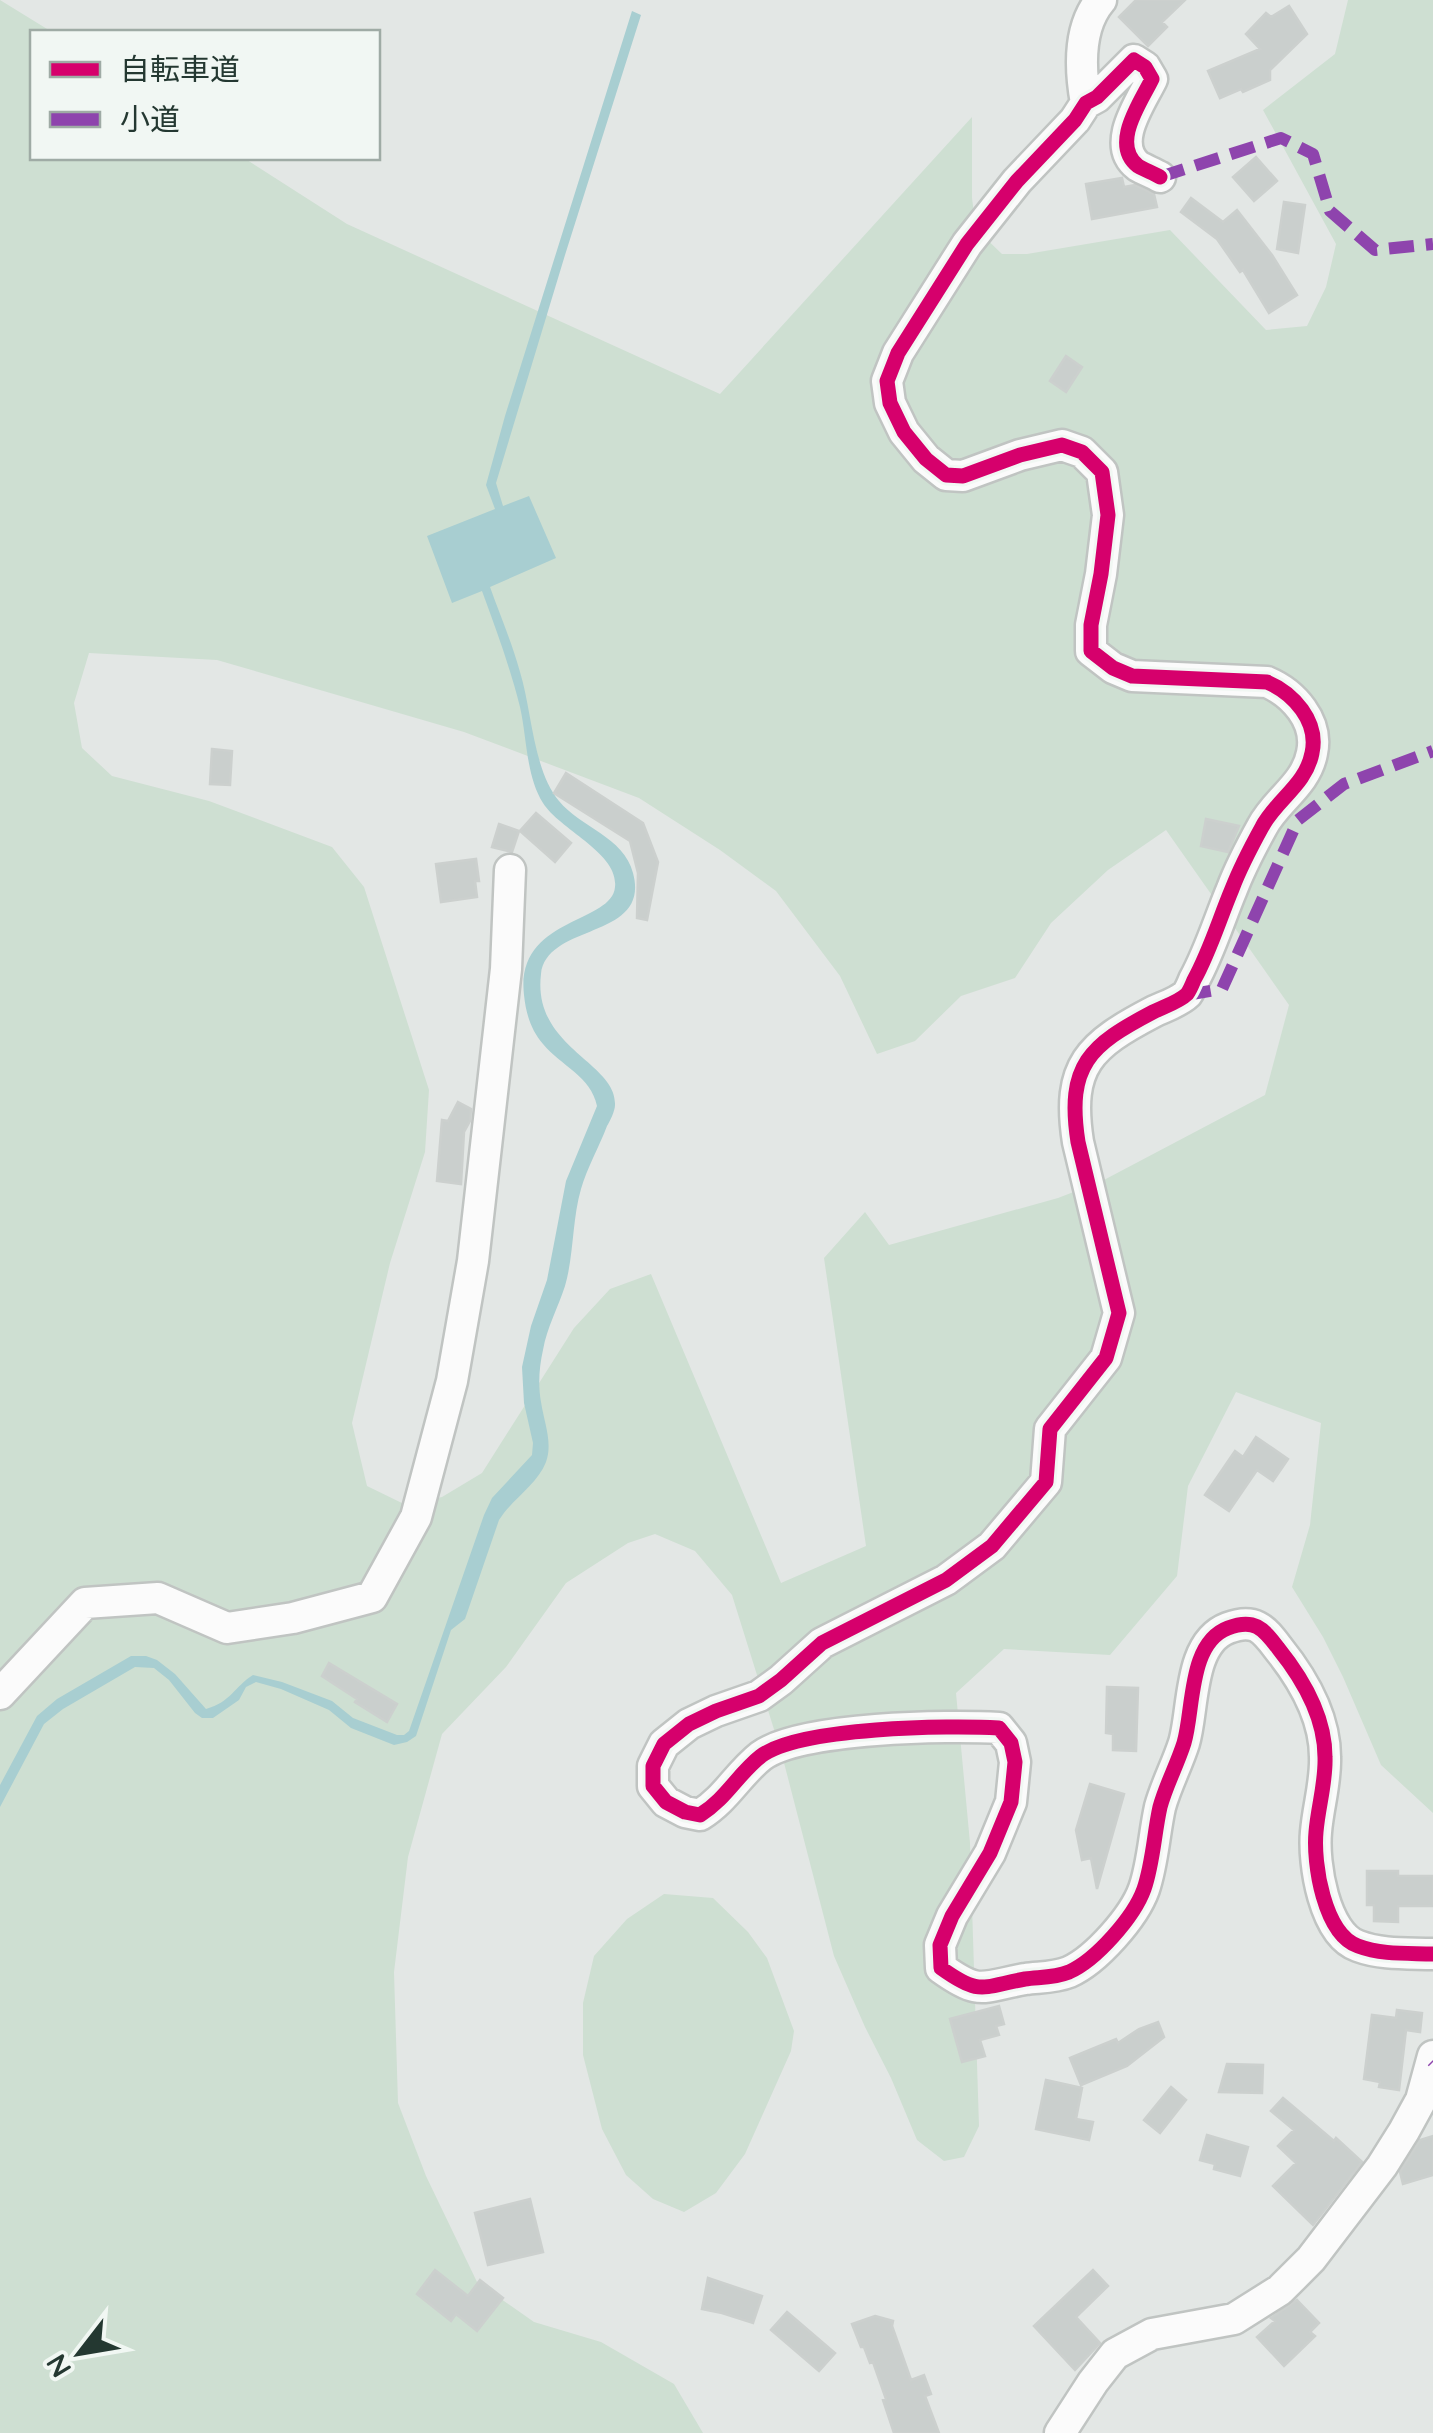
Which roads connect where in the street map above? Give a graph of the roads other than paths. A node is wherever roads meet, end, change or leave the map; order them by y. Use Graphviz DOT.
graph roads {
  1 [pos="1102,0"];
  2 [pos="1086,102"];
  3 [pos="1160,177"];
  4 [pos="510,870"];
  5 [pos="0,1694"];
  6 [pos="1433,1954"];
  7 [pos="1433,2056"];
  8 [pos="1060,2433"];
  1 -- 2 [label="street"];
  2 -- 3 [label="street"];
  2 -- 6 [label="street"];
  4 -- 5 [label="street"];
  7 -- 8 [label="street"];
}
